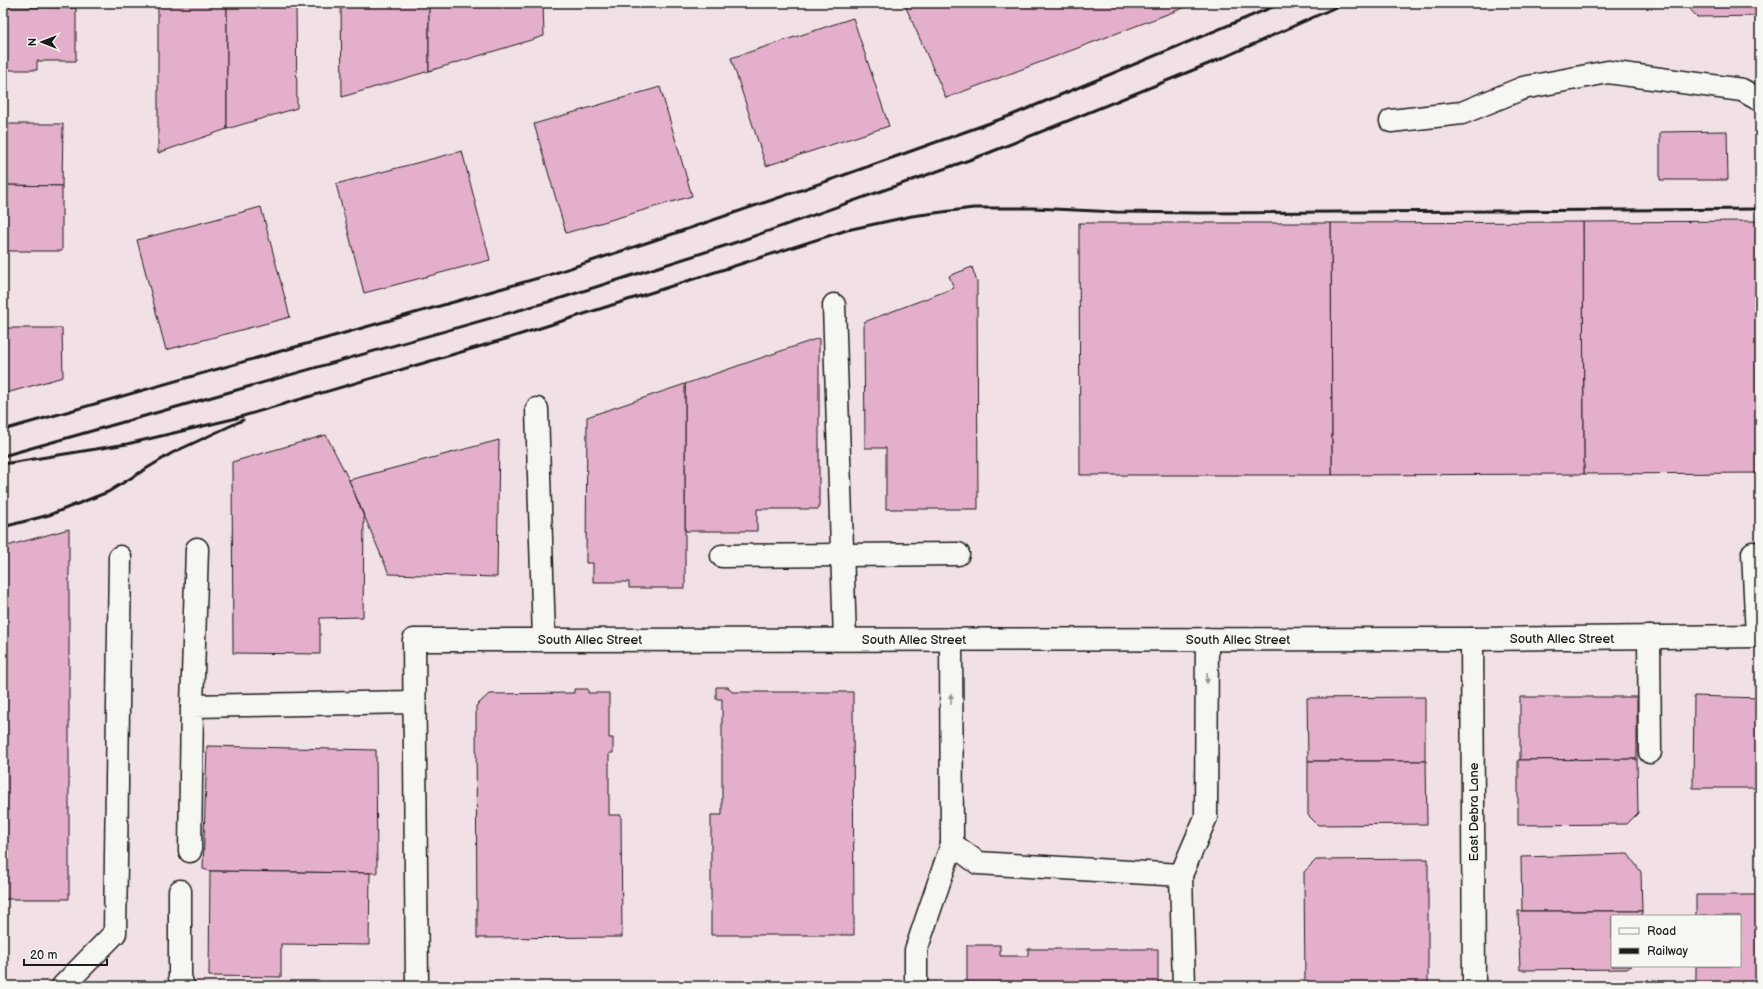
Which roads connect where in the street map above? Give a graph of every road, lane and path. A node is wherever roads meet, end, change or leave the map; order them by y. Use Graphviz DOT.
graph roads {
  1 [pos="1760,100"];
  2 [pos="1391,121"];
  3 [pos="834,305"];
  4 [pos="537,409"];
  5 [pos="197,549"];
  6 [pos="1753,553"];
  7 [pos="958,554"];
  8 [pos="842,555"];
  9 [pos="722,556"];
  10 [pos="120,557"];
  11 [pos="1759,636"];
  12 [pos="1649,637"];
  13 [pos="544,639"];
  14 [pos="845,639"];
  15 [pos="951,639"];
  16 [pos="1207,639"];
  17 [pos="1472,639"];
  18 [pos="414,702"];
  19 [pos="192,706"];
  20 [pos="1650,752"];
  21 [pos="952,844"];
  22 [pos="190,851"];
  23 [pos="1181,875"];
  24 [pos="180,891"];
  25 [pos="63,986"];
  26 [pos="183,986"];
  27 [pos="417,986"];
  28 [pos="916,986"];
  29 [pos="1184,986"];
  30 [pos="1474,986"];
  1 -- 2 [label="street"];
  3 -- 8 [label="street"];
  4 -- 13 [label="street"];
  5 -- 19 [label="street"];
  6 -- 11 [label="street"];
  7 -- 8 [label="street"];
  8 -- 9 [label="street"];
  8 -- 14 [label="street"];
  10 -- 25 [label="street"];
  11 -- 12 [label="street, South Allec Street"];
  12 -- 17 [label="street, South Allec Street"];
  12 -- 20 [label="street"];
  13 -- 14 [label="street, South Allec Street"];
  13 -- 18 [label="street, South Allec Street"];
  14 -- 15 [label="street, South Allec Street"];
  15 -- 16 [label="street, South Allec Street"];
  21 -- 15 [label="street, one-way"];
  16 -- 17 [label="street, South Allec Street"];
  16 -- 23 [label="street, one-way"];
  17 -- 30 [label="street, East Debra Lane"];
  18 -- 19 [label="street"];
  18 -- 27 [label="street, South Allec Street"];
  19 -- 22 [label="street"];
  21 -- 23 [label="street"];
  21 -- 28 [label="street"];
  23 -- 29 [label="street"];
  24 -- 26 [label="street"];
}
